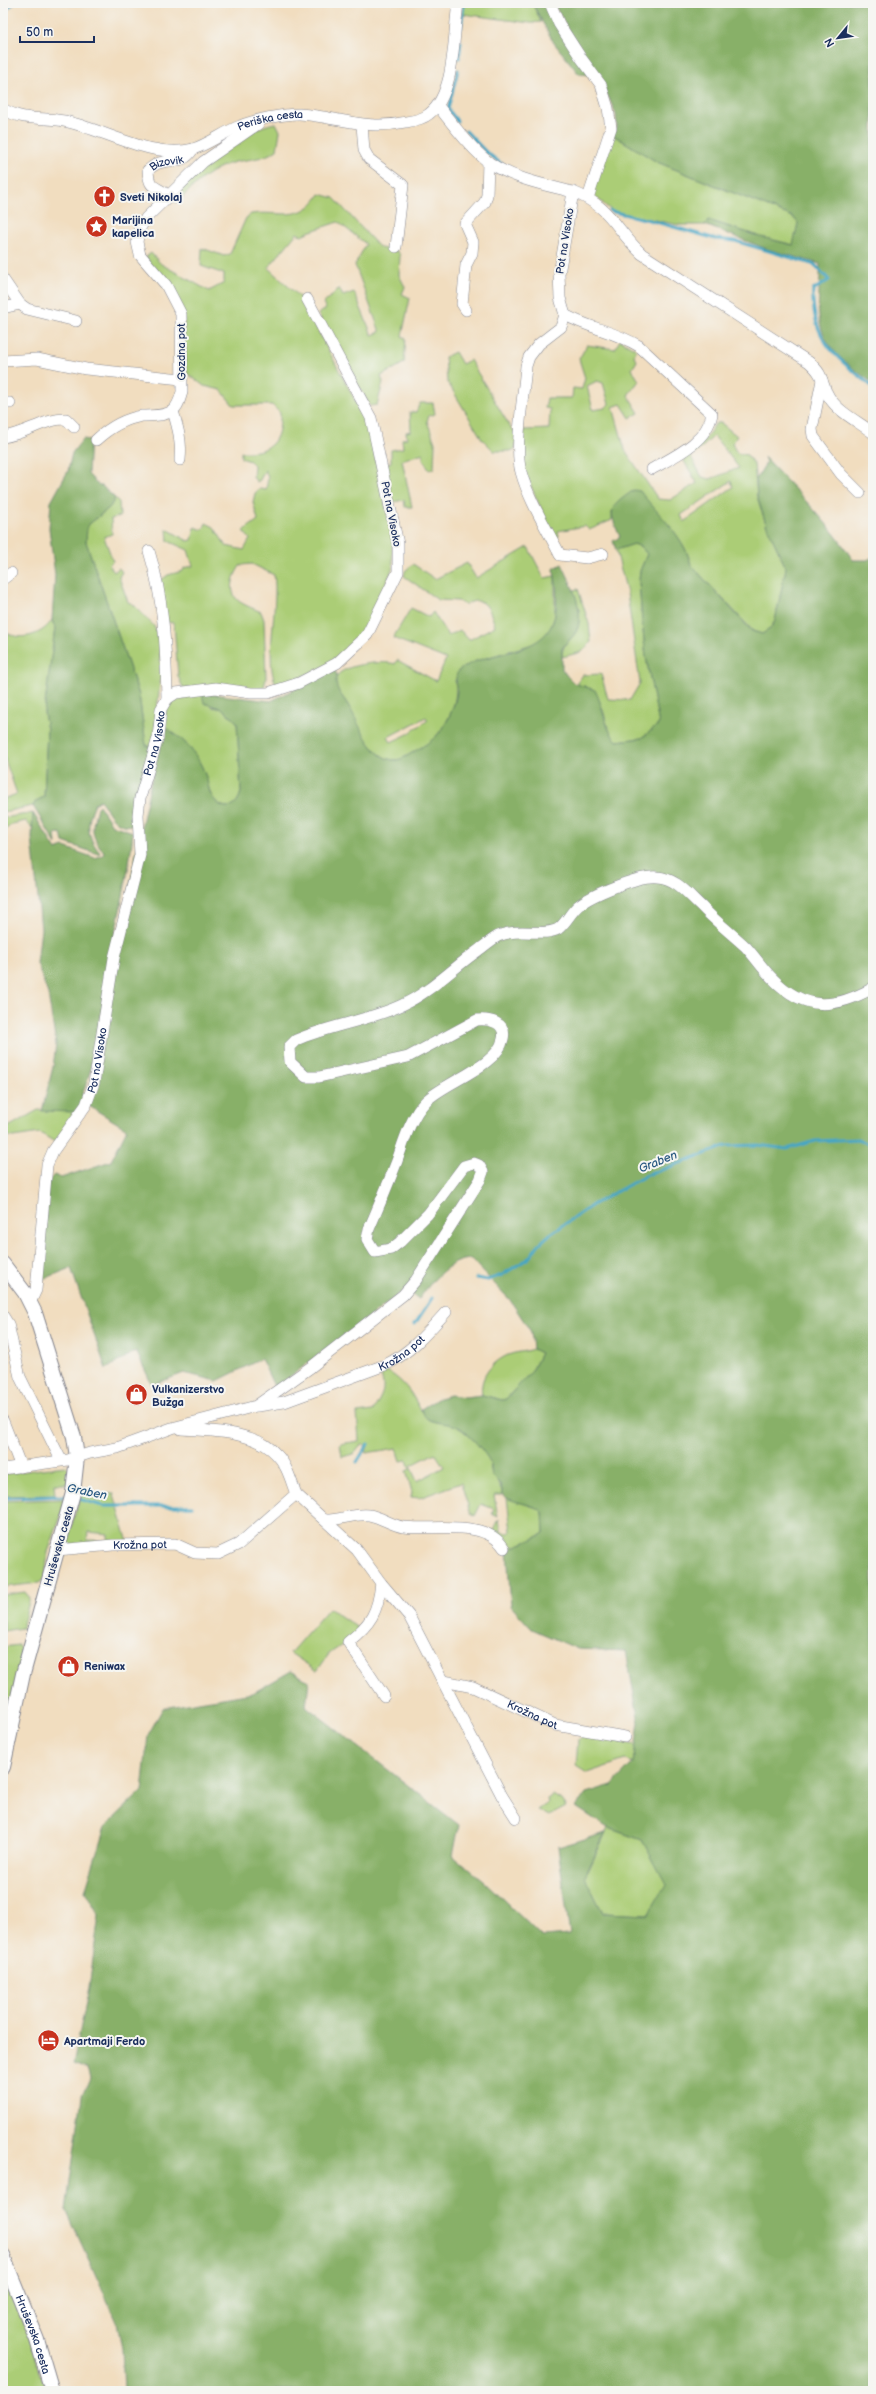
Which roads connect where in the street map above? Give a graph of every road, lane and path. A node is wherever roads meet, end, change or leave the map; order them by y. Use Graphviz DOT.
graph roads {
  1 [pos="458,3"];
  2 [pos="550,3"];
  3 [pos="438,106"];
  4 [pos="3,109"];
  5 [pos="262,121"];
  6 [pos="362,125"];
  7 [pos="193,149"];
  8 [pos="488,162"];
  9 [pos="573,192"];
  10 [pos="168,195"];
  11 [pos="588,198"];
  12 [pos="396,246"];
  13 [pos="3,280"];
  14 [pos="307,299"];
  15 [pos="20,304"];
  16 [pos="3,308"];
  17 [pos="466,310"];
  18 [pos="565,315"];
  19 [pos="76,321"];
  20 [pos="3,361"];
  21 [pos="823,378"];
  22 [pos="181,379"];
  23 [pos="173,411"];
  24 [pos="74,427"];
  25 [pos="873,433"];
  26 [pos="3,437"];
  27 [pos="96,440"];
  28 [pos="180,460"];
  29 [pos="652,469"];
  30 [pos="860,493"];
  31 [pos="149,551"];
  32 [pos="603,554"];
  33 [pos="166,699"];
  34 [pos="873,988"];
  35 [pos="3,1264"];
  36 [pos="30,1303"];
  37 [pos="446,1312"];
  38 [pos="3,1316"];
  39 [pos="256,1406"];
  40 [pos="3,1421"];
  41 [pos="172,1428"];
  42 [pos="77,1457"];
  43 [pos="61,1460"];
  44 [pos="21,1467"];
  45 [pos="3,1469"];
  46 [pos="296,1494"];
  47 [pos="326,1520"];
  48 [pos="504,1548"];
  49 [pos="57,1550"];
  50 [pos="381,1583"];
  51 [pos="444,1681"];
  52 [pos="384,1696"];
  53 [pos="625,1738"];
  54 [pos="3,1768"];
  55 [pos="516,1818"];
  56 [pos="3,2256"];
  57 [pos="52,2391"];
  1 -- 3 [label="street"];
  2 -- 11 [label="street, Pot na Visoko"];
  3 -- 6 [label="street, Periška cesta"];
  3 -- 8 [label="street, Pot na Visoko"];
  4 -- 7 [label="street, Periška cesta"];
  5 -- 6 [label="street, Periška cesta"];
  5 -- 7 [label="street, Periška cesta"];
  5 -- 10 [label="street, Gozdna pot"];
  6 -- 12 [label="street"];
  7 -- 10 [label="street, Bizovik"];
  8 -- 9 [label="street, Pot na Visoko"];
  8 -- 17 [label="street"];
  9 -- 11 [label="street, Pot na Visoko"];
  9 -- 18 [label="street, Pot na Visoko"];
  10 -- 22 [label="street, Gozdna pot"];
  11 -- 21 [label="street, Pot na Visoko"];
  13 -- 15 [label="street"];
  14 -- 33 [label="street, Pot na Visoko"];
  15 -- 16 [label="street"];
  15 -- 19 [label="street"];
  18 -- 29 [label="street"];
  18 -- 32 [label="street"];
  20 -- 22 [label="street"];
  21 -- 25 [label="street, Pot na Visoko"];
  21 -- 30 [label="street"];
  22 -- 23 [label="street, Gozdna pot"];
  23 -- 27 [label="street"];
  23 -- 28 [label="street"];
  24 -- 26 [label="street"];
  31 -- 33 [label="street"];
  33 -- 36 [label="street, Pot na Visoko"];
  34 -- 39 [label="street, Krožna pot"];
  35 -- 36 [label="street, Hruševska cesta"];
  36 -- 42 [label="street, Hruševska cesta"];
  37 -- 39 [label="street, Krožna pot"];
  38 -- 43 [label="street"];
  39 -- 41 [label="street, Krožna pot"];
  40 -- 44 [label="street"];
  41 -- 42 [label="street, Krožna pot"];
  41 -- 46 [label="street, Krožna pot"];
  42 -- 43 [label="street, Krožna pot"];
  42 -- 49 [label="street, Hruševska cesta"];
  43 -- 44 [label="street, Krožna pot"];
  44 -- 45 [label="street, Krožna pot"];
  46 -- 47 [label="street, Krožna pot"];
  46 -- 49 [label="street, Krožna pot"];
  47 -- 48 [label="street"];
  47 -- 50 [label="street, Krožna pot"];
  49 -- 54 [label="street, Hruševska cesta"];
  50 -- 51 [label="street, Krožna pot"];
  50 -- 52 [label="street"];
  51 -- 53 [label="street, Krožna pot"];
  51 -- 55 [label="street, Krožna pot"];
  56 -- 57 [label="street, Hruševska cesta"];
}
